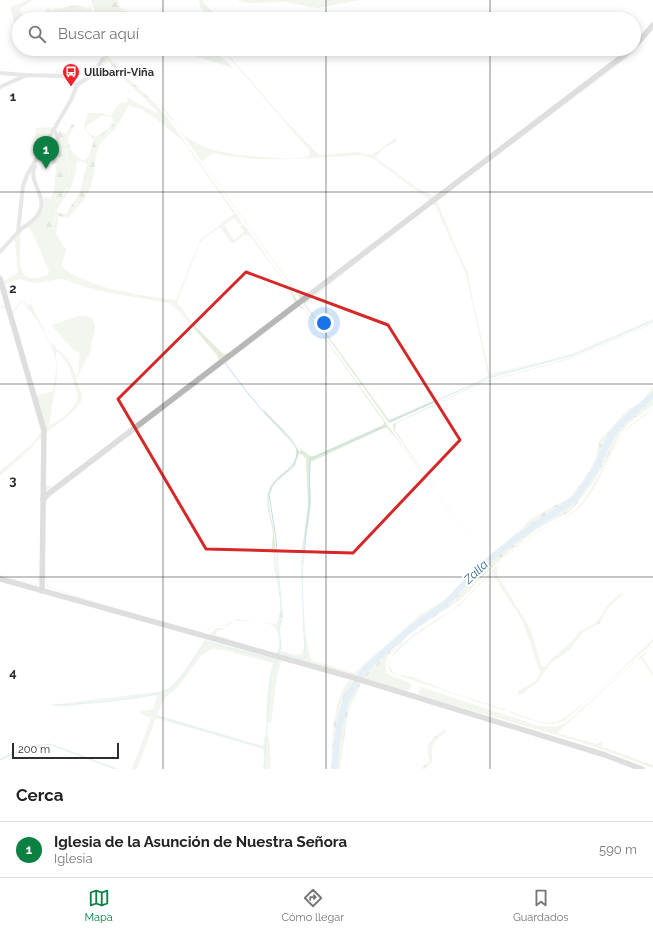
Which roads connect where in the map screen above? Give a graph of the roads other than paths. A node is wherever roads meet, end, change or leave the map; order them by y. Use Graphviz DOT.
graph roads {
  1 [pos="653,25"];
  2 [pos="641,39"];
  3 [pos="622,56"];
  4 [pos="103,59"];
  5 [pos="0,73"];
  6 [pos="27,75"];
  7 [pos="77,85"];
  8 [pos="0,87"];
  9 [pos="54,130"];
  10 [pos="50,137"];
  11 [pos="54,162"];
  12 [pos="18,232"];
  13 [pos="0,252"];
  14 [pos="0,280"];
  15 [pos="43,500"];
  16 [pos="0,579"];
  17 [pos="42,591"];
  18 [pos="642,769"];
  1 -- 2 [label="street"];
  3 -- 15 [label="street"];
  4 -- 7 [label="street"];
  5 -- 6 [label="street"];
  6 -- 7 [label="street"];
  6 -- 8 [label="street"];
  7 -- 9 [label="street"];
  9 -- 10 [label="street"];
  9 -- 11 [label="street"];
  10 -- 12 [label="street"];
  10 -- 12 [label="street"];
  12 -- 13 [label="street"];
  14 -- 15 [label="street"];
  15 -- 17 [label="street"];
  16 -- 17 [label="street"];
  17 -- 18 [label="street"];
}
